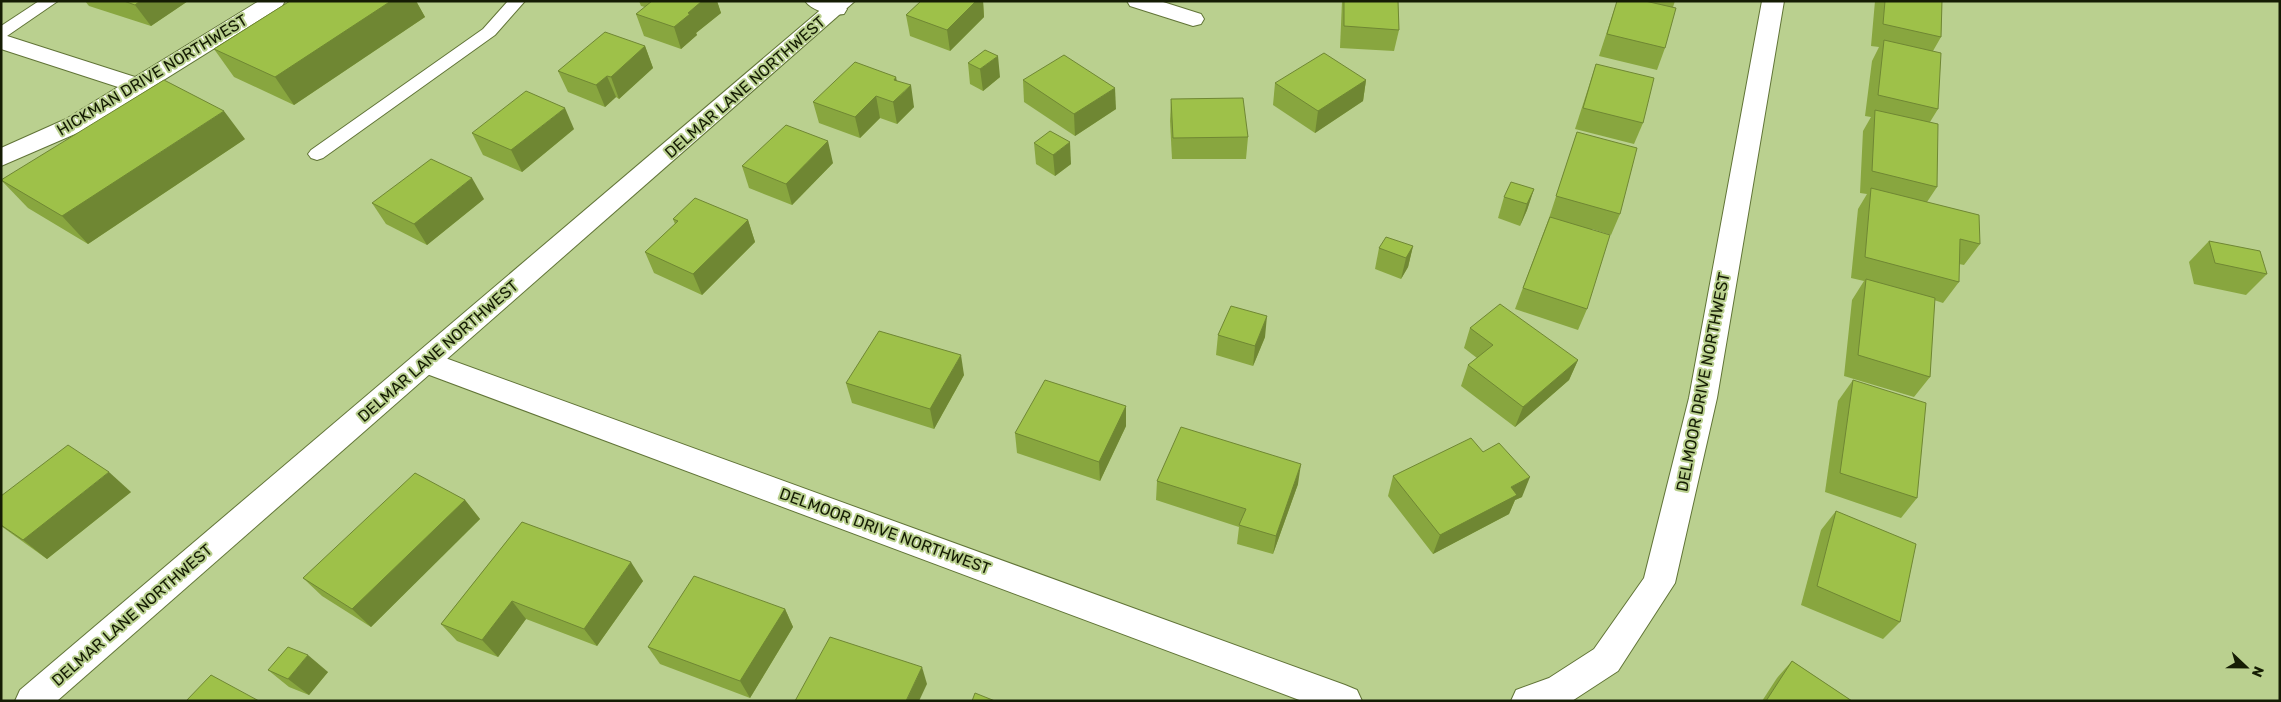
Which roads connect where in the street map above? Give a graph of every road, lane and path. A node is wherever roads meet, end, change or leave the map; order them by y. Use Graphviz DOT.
graph roads {
  1 [pos="50,1"];
  2 [pos="274,1"];
  3 [pos="517,1"];
  4 [pos="1138,1"];
  5 [pos="1773,1"];
  6 [pos="832,4"];
  7 [pos="1193,19"];
  8 [pos="1,33"];
  9 [pos="1,41"];
  10 [pos="138,86"];
  11 [pos="317,154"];
  12 [pos="1,158"];
  13 [pos="426,362"];
  14 [pos="32,701"];
  15 [pos="1345,701"];
  16 [pos="1528,701"];
  1 -- 8 [label="lane"];
  2 -- 10 [label="street, HICKMAN DRIVE NORTHWEST"];
  3 -- 11 [label="lane"];
  4 -- 7 [label="street"];
  5 -- 16 [label="street, DELMOOR DRIVE NORTHWEST"];
  6 -- 13 [label="street, DELMAR LANE NORTHWEST"];
  9 -- 10 [label="street"];
  10 -- 12 [label="street, HICKMAN DRIVE NORTHWEST"];
  13 -- 14 [label="street, DELMAR LANE NORTHWEST"];
  13 -- 15 [label="street, DELMOOR DRIVE NORTHWEST"];
}
